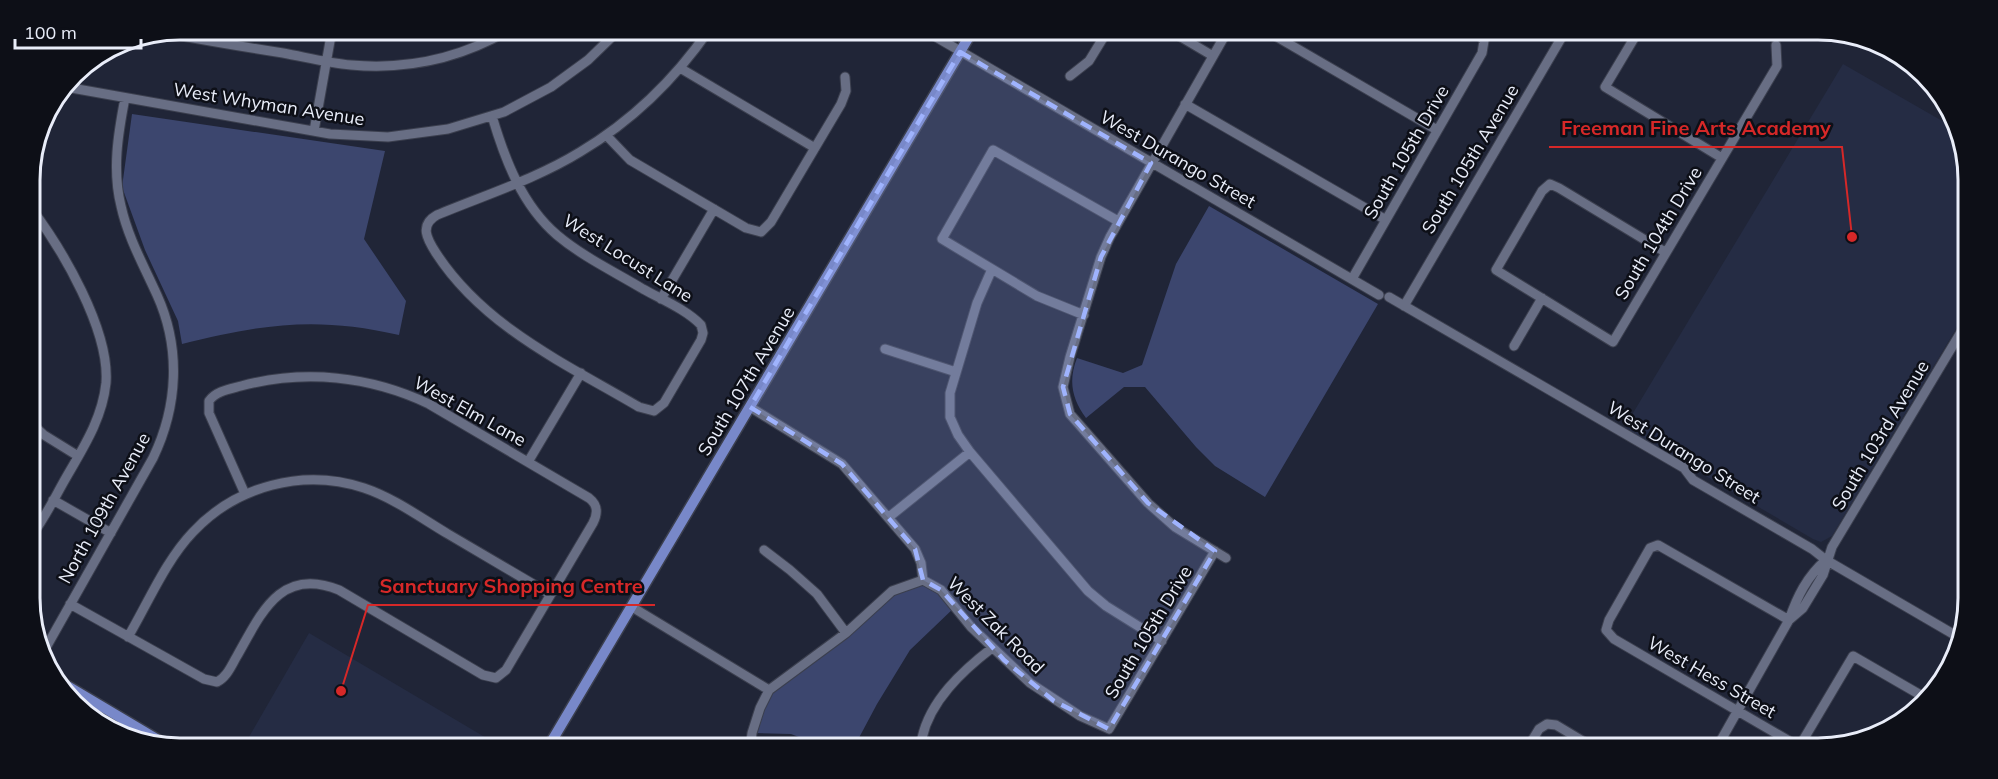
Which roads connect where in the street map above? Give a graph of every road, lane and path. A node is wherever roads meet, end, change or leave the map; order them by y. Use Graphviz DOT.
graph roads {
  1 [pos="1102,40"];
  2 [pos="1187,40"];
  3 [pos="1222,40"];
  4 [pos="1282,40"];
  5 [pos="1483,40"];
  6 [pos="1560,40"];
  7 [pos="1634,40"];
  8 [pos="211,41"];
  9 [pos="330,41"];
  10 [pos="486,41"];
  11 [pos="608,41"];
  12 [pos="701,41"];
  13 [pos="941,41"];
  14 [pos="967,41"];
  15 [pos="1776,45"];
  16 [pos="960,52"];
  17 [pos="1213,56"];
  18 [pos="326,61"];
  19 [pos="680,68"];
  20 [pos="1070,76"];
  21 [pos="845,77"];
  22 [pos="74,89"];
  23 [pos="125,98"];
  24 [pos="1185,104"];
  25 [pos="492,116"];
  26 [pos="1437,130"];
  27 [pos="314,131"];
  28 [pos="606,135"];
  29 [pos="815,148"];
  30 [pos="1722,158"];
  31 [pos="1151,163"];
  32 [pos="517,183"];
  33 [pos="714,209"];
  34 [pos="1386,220"];
  35 [pos="1118,221"];
  36 [pos="41,223"];
  37 [pos="1665,252"];
  38 [pos="992,269"];
  39 [pos="1352,279"];
  40 [pos="1542,298"];
  41 [pos="661,299"];
  42 [pos="1404,306"];
  43 [pos="1084,315"];
  44 [pos="1958,337"];
  45 [pos="1514,346"];
  46 [pos="885,350"];
  47 [pos="956,372"];
  48 [pos="581,373"];
  49 [pos="750,407"];
  50 [pos="40,432"];
  51 [pos="970,452"];
  52 [pos="78,456"];
  53 [pos="528,462"];
  54 [pos="245,494"];
  55 [pos="53,500"];
  56 [pos="889,517"];
  57 [pos="40,521"];
  58 [pos="111,534"];
  59 [pos="764,550"];
  60 [pos="1215,551"];
  61 [pos="1226,558"];
  62 [pos="1826,560"];
  63 [pos="923,580"];
  64 [pos="550,594"];
  65 [pos="70,604"];
  66 [pos="632,607"];
  67 [pos="1789,620"];
  68 [pos="846,633"];
  69 [pos="1953,634"];
  70 [pos="128,637"];
  71 [pos="1162,641"];
  72 [pos="48,644"];
  73 [pos="992,648"];
  74 [pos="74,690"];
  75 [pos="769,690"];
  76 [pos="1920,695"];
  77 [pos="1738,710"];
  78 [pos="1109,729"];
  79 [pos="150,735"];
  80 [pos="554,738"];
  81 [pos="751,738"];
  82 [pos="922,738"];
  83 [pos="1534,738"];
  84 [pos="1577,738"];
  85 [pos="1722,738"];
  86 [pos="1784,738"];
  87 [pos="1807,738"];
  1 -- 20 [label="street"];
  2 -- 17 [label="street"];
  3 -- 17 [label="street"];
  4 -- 26 [label="street"];
  5 -- 26 [label="street, South 105th Drive"];
  6 -- 42 [label="street, South 105th Avenue"];
  7 -- 30 [label="street"];
  8 -- 18 [label="street"];
  9 -- 18 [label="street"];
  10 -- 18 [label="street"];
  11 -- 25 [label="street, West Whyman Avenue"];
  12 -- 19 [label="street"];
  13 -- 16 [label="street, West Durango Street"];
  14 -- 16 [label="main road, South 107th Avenue"];
  15 -- 30 [label="street, South 104th Drive"];
  16 -- 31 [label="street, West Durango Street"];
  16 -- 49 [label="main road, South 107th Avenue"];
  17 -- 24 [label="street"];
  18 -- 27 [label="street"];
  19 -- 28 [label="street"];
  19 -- 29 [label="street"];
  21 -- 29 [label="street"];
  22 -- 23 [label="street, West Whyman Avenue"];
  23 -- 27 [label="street, West Whyman Avenue"];
  23 -- 58 [label="street, North 109th Avenue"];
  24 -- 31 [label="street"];
  24 -- 34 [label="street"];
  25 -- 27 [label="street, West Whyman Avenue"];
  25 -- 32 [label="street, West Locust Lane"];
  26 -- 34 [label="street, South 105th Drive"];
  28 -- 32 [label="street"];
  28 -- 33 [label="street"];
  29 -- 33 [label="street"];
  30 -- 37 [label="street, South 104th Drive"];
  31 -- 35 [label="street"];
  31 -- 39 [label="street, West Durango Street"];
  32 -- 41 [label="street, West Locust Lane"];
  32 -- 48 [label="street"];
  33 -- 41 [label="street"];
  34 -- 39 [label="street, South 105th Drive"];
  35 -- 38 [label="street"];
  35 -- 43 [label="street"];
  36 -- 52 [label="street"];
  37 -- 40 [label="street, South 104th Drive"];
  37 -- 40 [label="street"];
  38 -- 43 [label="street"];
  38 -- 47 [label="street"];
  39 -- 42 [label="street, West Durango Street"];
  40 -- 45 [label="street"];
  41 -- 48 [label="street, West Locust Lane"];
  42 -- 62 [label="street, West Durango Street"];
  43 -- 60 [label="street"];
  44 -- 62 [label="street, South 103rd Avenue"];
  46 -- 47 [label="street"];
  47 -- 51 [label="street"];
  48 -- 53 [label="street"];
  49 -- 56 [label="street, West Zak Road"];
  49 -- 66 [label="main road, South 107th Avenue"];
  50 -- 52 [label="street"];
  51 -- 56 [label="street"];
  51 -- 71 [label="street"];
  52 -- 55 [label="street"];
  53 -- 54 [label="street, West Elm Lane"];
  53 -- 64 [label="street, West Elm Lane"];
  54 -- 64 [label="street"];
  54 -- 70 [label="street"];
  55 -- 57 [label="street"];
  55 -- 58 [label="street"];
  56 -- 63 [label="street, West Zak Road"];
  58 -- 65 [label="street, North 109th Avenue"];
  59 -- 68 [label="street"];
  60 -- 61 [label="street"];
  60 -- 71 [label="street, South 105th Drive"];
  62 -- 67 [label="street, South 103rd Avenue"];
  62 -- 69 [label="street, West Durango Street"];
  63 -- 68 [label="street"];
  63 -- 73 [label="street, West Zak Road"];
  64 -- 70 [label="street"];
  65 -- 70 [label="street"];
  65 -- 72 [label="street, North 109th Avenue"];
  66 -- 75 [label="street"];
  66 -- 80 [label="main road, South 107th Avenue"];
  67 -- 77 [label="street, South 103rd Avenue"];
  67 -- 77 [label="street, West Hess Street"];
  68 -- 75 [label="street"];
  71 -- 78 [label="street, South 105th Drive"];
  73 -- 78 [label="street, West Zak Road"];
  73 -- 82 [label="street"];
  74 -- 79 [label="main road"];
  75 -- 81 [label="street"];
  76 -- 87 [label="street"];
  77 -- 85 [label="street, South 103rd Avenue"];
  77 -- 86 [label="street, West Hess Street"];
  83 -- 84 [label="street"];
}
